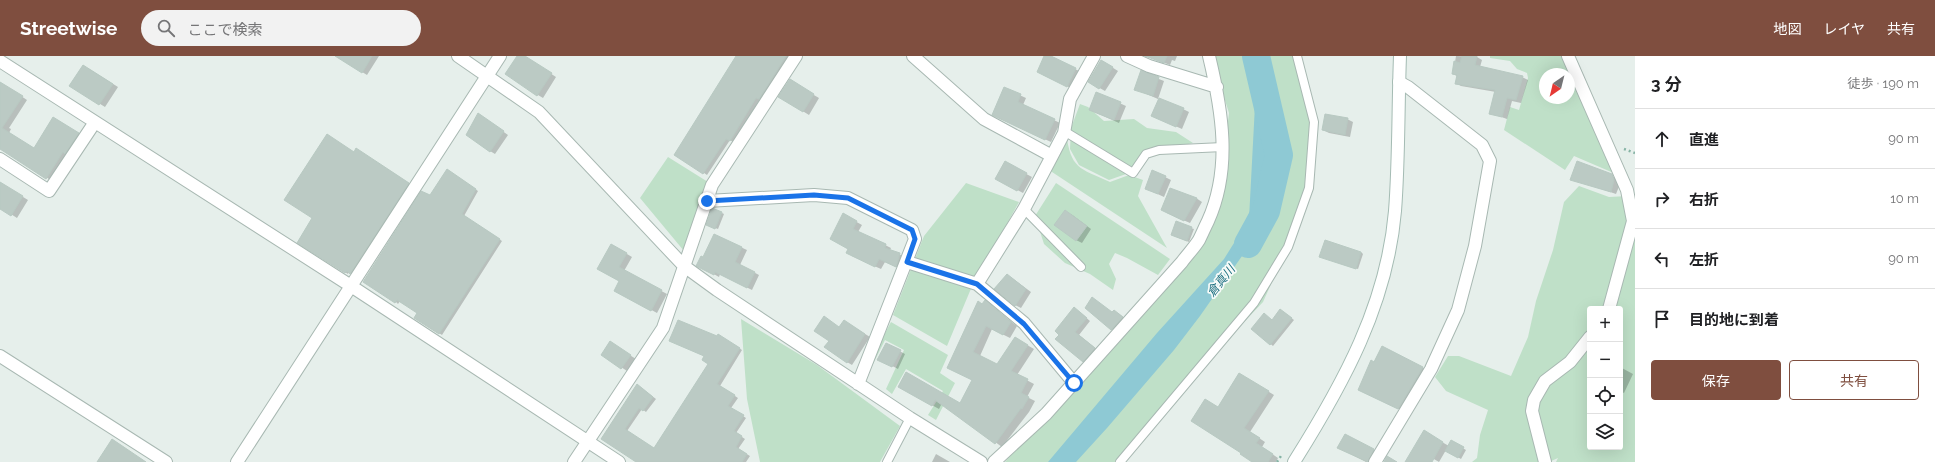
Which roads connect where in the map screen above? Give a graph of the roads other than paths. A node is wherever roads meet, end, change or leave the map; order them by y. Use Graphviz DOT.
graph roads {
  1 [pos="458,56"];
  2 [pos="500,56"];
  3 [pos="796,56"];
  4 [pos="913,56"];
  5 [pos="1094,56"];
  6 [pos="1127,56"];
  7 [pos="1209,56"];
  8 [pos="1297,56"];
  9 [pos="1400,56"];
  10 [pos="1568,56"];
  11 [pos="0,61"];
  12 [pos="487,75"];
  13 [pos="1399,82"];
  14 [pos="1216,86"];
  15 [pos="95,122"];
  16 [pos="1064,131"];
  17 [pos="1223,147"];
  18 [pos="1052,156"];
  19 [pos="0,159"];
  20 [pos="707,201"];
  21 [pos="1024,209"];
  22 [pos="907,262"];
  23 [pos="684,266"];
  24 [pos="1081,267"];
  25 [pos="977,284"];
  26 [pos="351,286"];
  27 [pos="1610,306"];
  28 [pos="1587,341"];
  29 [pos="0,356"];
  30 [pos="1074,383"];
  31 [pos="858,384"];
  32 [pos="910,418"];
  33 [pos="588,441"];
  34 [pos="166,462"];
  35 [pos="237,462"];
  36 [pos="574,462"];
  37 [pos="619,462"];
  38 [pos="887,462"];
  39 [pos="981,462"];
  40 [pos="994,462"];
  41 [pos="1121,462"];
  42 [pos="1294,462"];
  43 [pos="1375,462"];
  44 [pos="1545,462"];
  1 -- 12 [label="street"];
  2 -- 12 [label="street"];
  3 -- 20 [label="street"];
  4 -- 18 [label="street"];
  5 -- 16 [label="street"];
  6 -- 14 [label="street"];
  7 -- 14 [label="street"];
  8 -- 41 [label="lane"];
  9 -- 13 [label="street"];
  10 -- 27 [label="street"];
  11 -- 15 [label="street"];
  12 -- 23 [label="street"];
  12 -- 26 [label="street"];
  13 -- 42 [label="street"];
  13 -- 43 [label="street"];
  14 -- 17 [label="street"];
  15 -- 19 [label="street"];
  15 -- 26 [label="street"];
  16 -- 17 [label="lane"];
  16 -- 18 [label="street"];
  17 -- 30 [label="street"];
  18 -- 21 [label="street"];
  20 -- 22 [label="street"];
  20 -- 23 [label="street"];
  21 -- 24 [label="lane"];
  21 -- 25 [label="street"];
  22 -- 25 [label="street"];
  22 -- 31 [label="street"];
  23 -- 31 [label="street"];
  23 -- 33 [label="street"];
  25 -- 30 [label="street"];
  26 -- 33 [label="street"];
  26 -- 35 [label="street"];
  28 -- 44 [label="street"];
  29 -- 34 [label="street"];
  30 -- 40 [label="street"];
  31 -- 32 [label="street"];
  32 -- 38 [label="lane"];
  32 -- 39 [label="street"];
  33 -- 36 [label="street"];
  33 -- 37 [label="street"];
}
